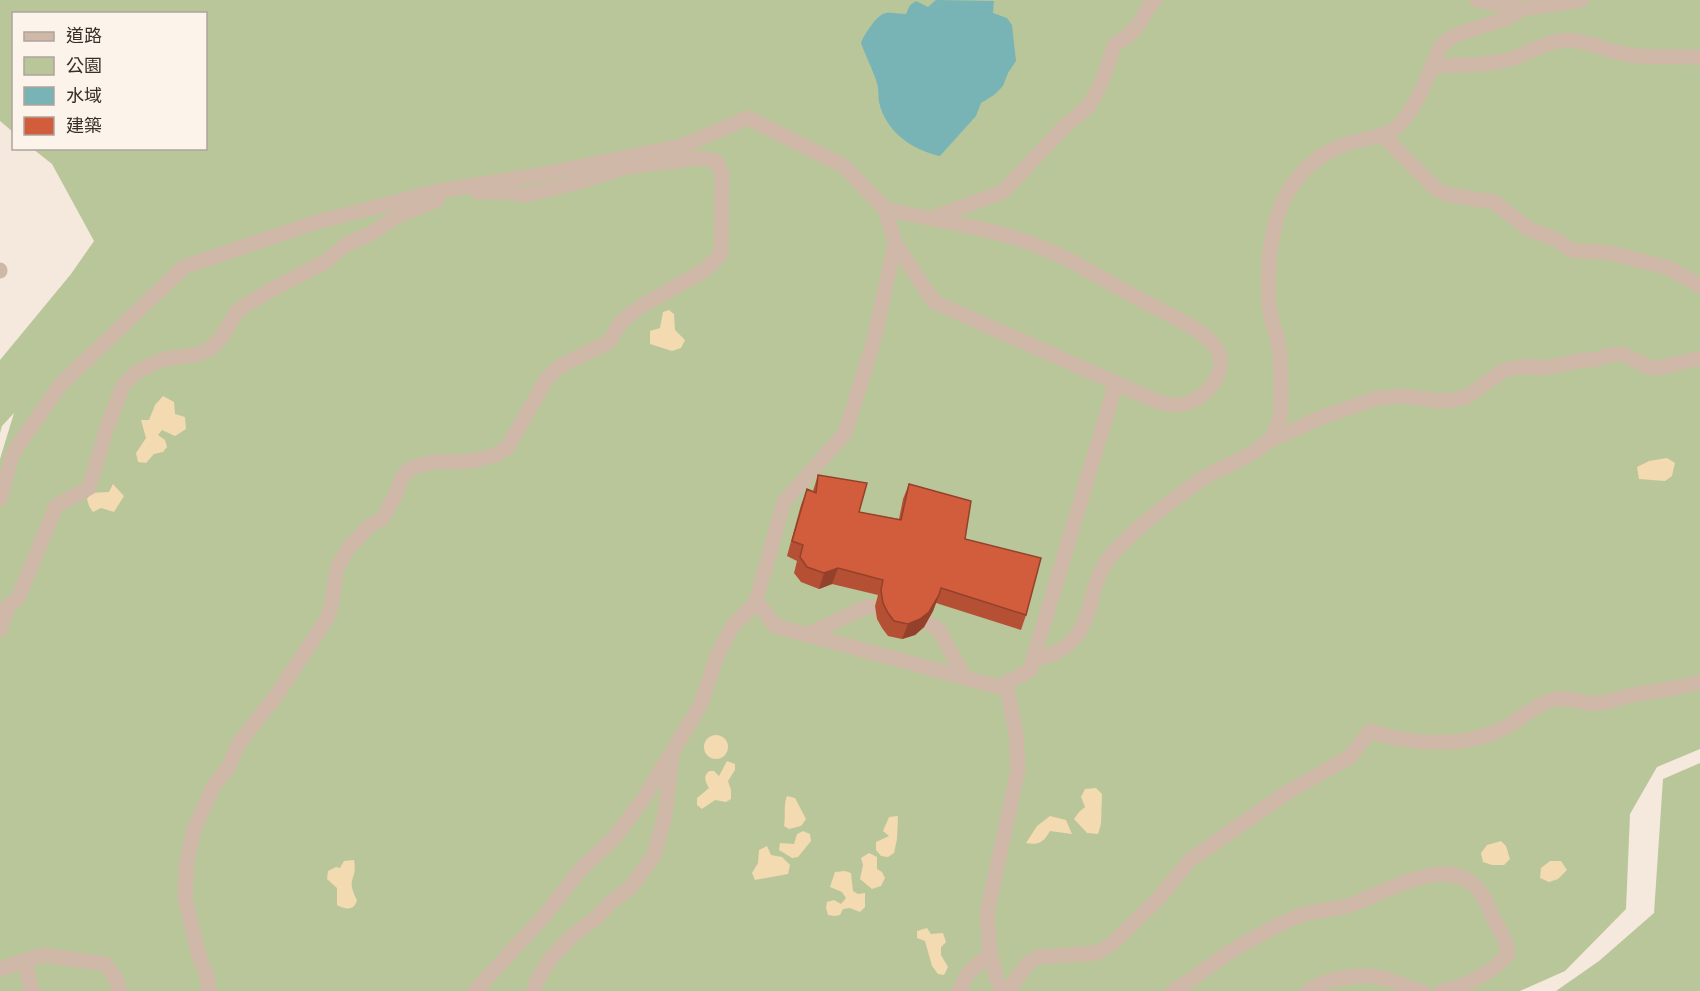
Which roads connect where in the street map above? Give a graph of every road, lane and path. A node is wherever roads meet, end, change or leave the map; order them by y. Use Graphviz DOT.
graph roads {
  1 [pos="1155,0"];
  2 [pos="1478,0"];
  3 [pos="1582,0"];
  4 [pos="1521,9"];
  5 [pos="1700,58"];
  6 [pos="1433,66"];
  7 [pos="1382,135"];
  8 [pos="885,209"];
  9 [pos="929,219"];
  10 [pos="896,243"];
  11 [pos="1700,286"];
  12 [pos="1700,358"];
  13 [pos="1116,383"];
  14 [pos="1267,442"];
  15 [pos="0,499"];
  16 [pos="757,602"];
  17 [pos="0,630"];
  18 [pos="806,635"];
  19 [pos="1033,660"];
  20 [pos="964,678"];
  21 [pos="1700,682"];
  22 [pos="1006,683"];
  23 [pos="672,752"];
  24 [pos="990,954"];
  25 [pos="24,961"];
  26 [pos="0,969"];
  27 [pos="1446,990"];
  28 [pos="32,991"];
  29 [pos="119,991"];
  30 [pos="209,991"];
  31 [pos="475,991"];
  32 [pos="534,991"];
  33 [pos="959,991"];
  34 [pos="1003,991"];
  35 [pos="1008,991"];
  36 [pos="1173,991"];
  37 [pos="1308,991"];
  38 [pos="1423,991"];
  1 -- 9 [label="street"];
  2 -- 4 [label="street"];
  3 -- 4 [label="street"];
  4 -- 6 [label="street"];
  5 -- 6 [label="street"];
  6 -- 7 [label="street"];
  7 -- 11 [label="street"];
  7 -- 14 [label="street"];
  8 -- 9 [label="street"];
  8 -- 10 [label="street"];
  8 -- 15 [label="street"];
  9 -- 13 [label="street"];
  10 -- 13 [label="street"];
  10 -- 16 [label="street"];
  12 -- 14 [label="street"];
  13 -- 19 [label="street"];
  14 -- 19 [label="street"];
  16 -- 18 [label="street"];
  16 -- 23 [label="street"];
  17 -- 30 [label="street"];
  18 -- 20 [label="street"];
  18 -- 20 [label="street"];
  19 -- 22 [label="street"];
  20 -- 22 [label="street"];
  21 -- 35 [label="street"];
  22 -- 24 [label="street"];
  23 -- 31 [label="street"];
  23 -- 32 [label="street"];
  24 -- 33 [label="street"];
  24 -- 34 [label="street"];
  25 -- 26 [label="street"];
  25 -- 28 [label="street"];
  25 -- 29 [label="street"];
  27 -- 36 [label="street"];
  37 -- 38 [label="street"];
}
